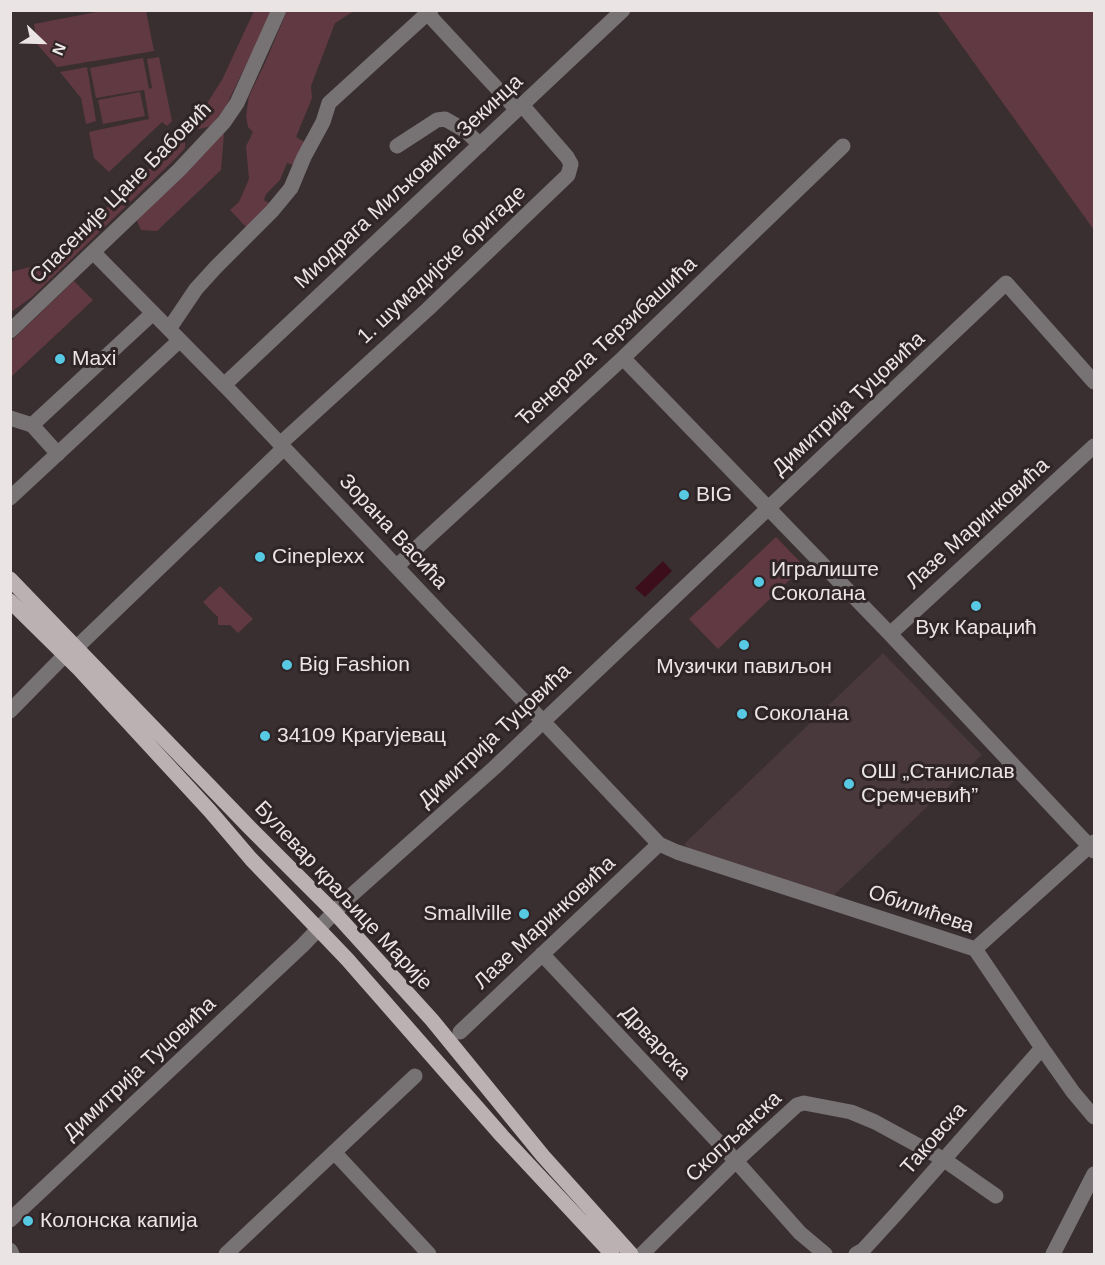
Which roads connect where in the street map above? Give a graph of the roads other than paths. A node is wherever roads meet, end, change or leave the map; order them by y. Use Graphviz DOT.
graph roads {
  1 [pos="279,10"];
  2 [pos="623,10"];
  3 [pos="430,12"];
  4 [pos="520,108"];
  5 [pos="480,145"];
  6 [pos="397,146"];
  7 [pos="843,146"];
  8 [pos="93,252"];
  9 [pos="153,313"];
  10 [pos="169,329"];
  11 [pos="10,331"];
  12 [pos="180,340"];
  13 [pos="623,357"];
  14 [pos="1095,382"];
  15 [pos="224,385"];
  16 [pos="10,418"];
  17 [pos="32,425"];
  18 [pos="282,446"];
  19 [pos="1095,446"];
  20 [pos="58,454"];
  21 [pos="10,498"];
  22 [pos="768,508"];
  23 [pos="397,567"];
  24 [pos="10,579"];
  25 [pos="10,601"];
  26 [pos="890,634"];
  27 [pos="71,651"];
  28 [pos="10,711"];
  29 [pos="543,722"];
  30 [pos="659,844"];
  31 [pos="1093,846"];
  32 [pos="334,912"];
  33 [pos="319,930"];
  34 [pos="975,949"];
  35 [pos="542,954"];
  36 [pos="460,1032"];
  37 [pos="1042,1048"];
  38 [pos="415,1076"];
  39 [pos="1095,1117"];
  40 [pos="334,1152"];
  41 [pos="943,1160"];
  42 [pos="736,1161"];
  43 [pos="1095,1174"];
  44 [pos="996,1196"];
  45 [pos="10,1220"];
  46 [pos="10,1250"];
  47 [pos="12,1254"];
  48 [pos="226,1254"];
  49 [pos="429,1254"];
  50 [pos="612,1254"];
  51 [pos="631,1254"];
  52 [pos="642,1254"];
  53 [pos="825,1254"];
  54 [pos="856,1254"];
  55 [pos="1053,1254"];
  1 -- 8 [label="street, Спасеније Цане Бабовић"];
  2 -- 4 [label="street, Миодрага Миљковића Зекинца"];
  3 -- 4 [label="street"];
  3 -- 10 [label="street"];
  4 -- 5 [label="street, Миодрага Миљковића Зекинца"];
  4 -- 18 [label="street, 1. шумадијске бригаде"];
  5 -- 6 [label="street"];
  5 -- 15 [label="street, Миодрага Миљковића Зекинца"];
  7 -- 13 [label="street, Ђенерала Терзибашића"];
  8 -- 9 [label="street, Зорана Васића"];
  8 -- 11 [label="street, Спасеније Цане Бабовић"];
  9 -- 10 [label="street, Зорана Васића"];
  9 -- 17 [label="street"];
  10 -- 12 [label="street, Зорана Васића"];
  12 -- 15 [label="street, Зорана Васића"];
  12 -- 20 [label="street"];
  13 -- 22 [label="street"];
  13 -- 23 [label="street, Ђенерала Терзибашића"];
  14 -- 22 [label="street, Димитрија Туцовића"];
  15 -- 18 [label="street, Зорана Васића"];
  16 -- 17 [label="street"];
  17 -- 20 [label="street"];
  18 -- 23 [label="street, Зорана Васића"];
  18 -- 27 [label="street, 1. шумадијске бригаде"];
  19 -- 26 [label="street, Лазе Маринковића"];
  20 -- 21 [label="street"];
  22 -- 26 [label="street"];
  22 -- 29 [label="street, Димитрија Туцовића"];
  23 -- 29 [label="street, Зорана Васића"];
  24 -- 27 [label="main road, Булевар краљице Марије"];
  25 -- 27 [label="main road, Булевар краљице Марије"];
  26 -- 31 [label="street"];
  27 -- 28 [label="street, 1. шумадијске бригаде"];
  27 -- 32 [label="main road, Булевар краљице Марије"];
  27 -- 33 [label="main road, Булевар краљице Марије"];
  29 -- 30 [label="street, Зорана Васића"];
  29 -- 32 [label="street, Димитрија Туцовића"];
  30 -- 34 [label="street, Обилићева"];
  30 -- 35 [label="street, Лазе Маринковића"];
  31 -- 34 [label="street"];
  32 -- 33 [label="street, Димитрија Туцовића"];
  32 -- 51 [label="main road, Булевар краљице Марије"];
  33 -- 45 [label="street, Димитрија Туцовића"];
  33 -- 50 [label="main road, Булевар краљице Марије"];
  34 -- 37 [label="street, Обилићева"];
  35 -- 36 [label="street, Лазе Маринковића"];
  35 -- 42 [label="street, Дрварска"];
  37 -- 39 [label="street, Обилићева"];
  37 -- 41 [label="street, Таковска"];
  38 -- 40 [label="street"];
  40 -- 48 [label="street"];
  40 -- 49 [label="street"];
  41 -- 42 [label="street, Скопљанска"];
  41 -- 44 [label="street, Скопљанска"];
  41 -- 54 [label="street, Таковска"];
  42 -- 52 [label="street, Скопљанска"];
  42 -- 53 [label="street"];
  43 -- 55 [label="street"];
  46 -- 47 [label="street"];
}
